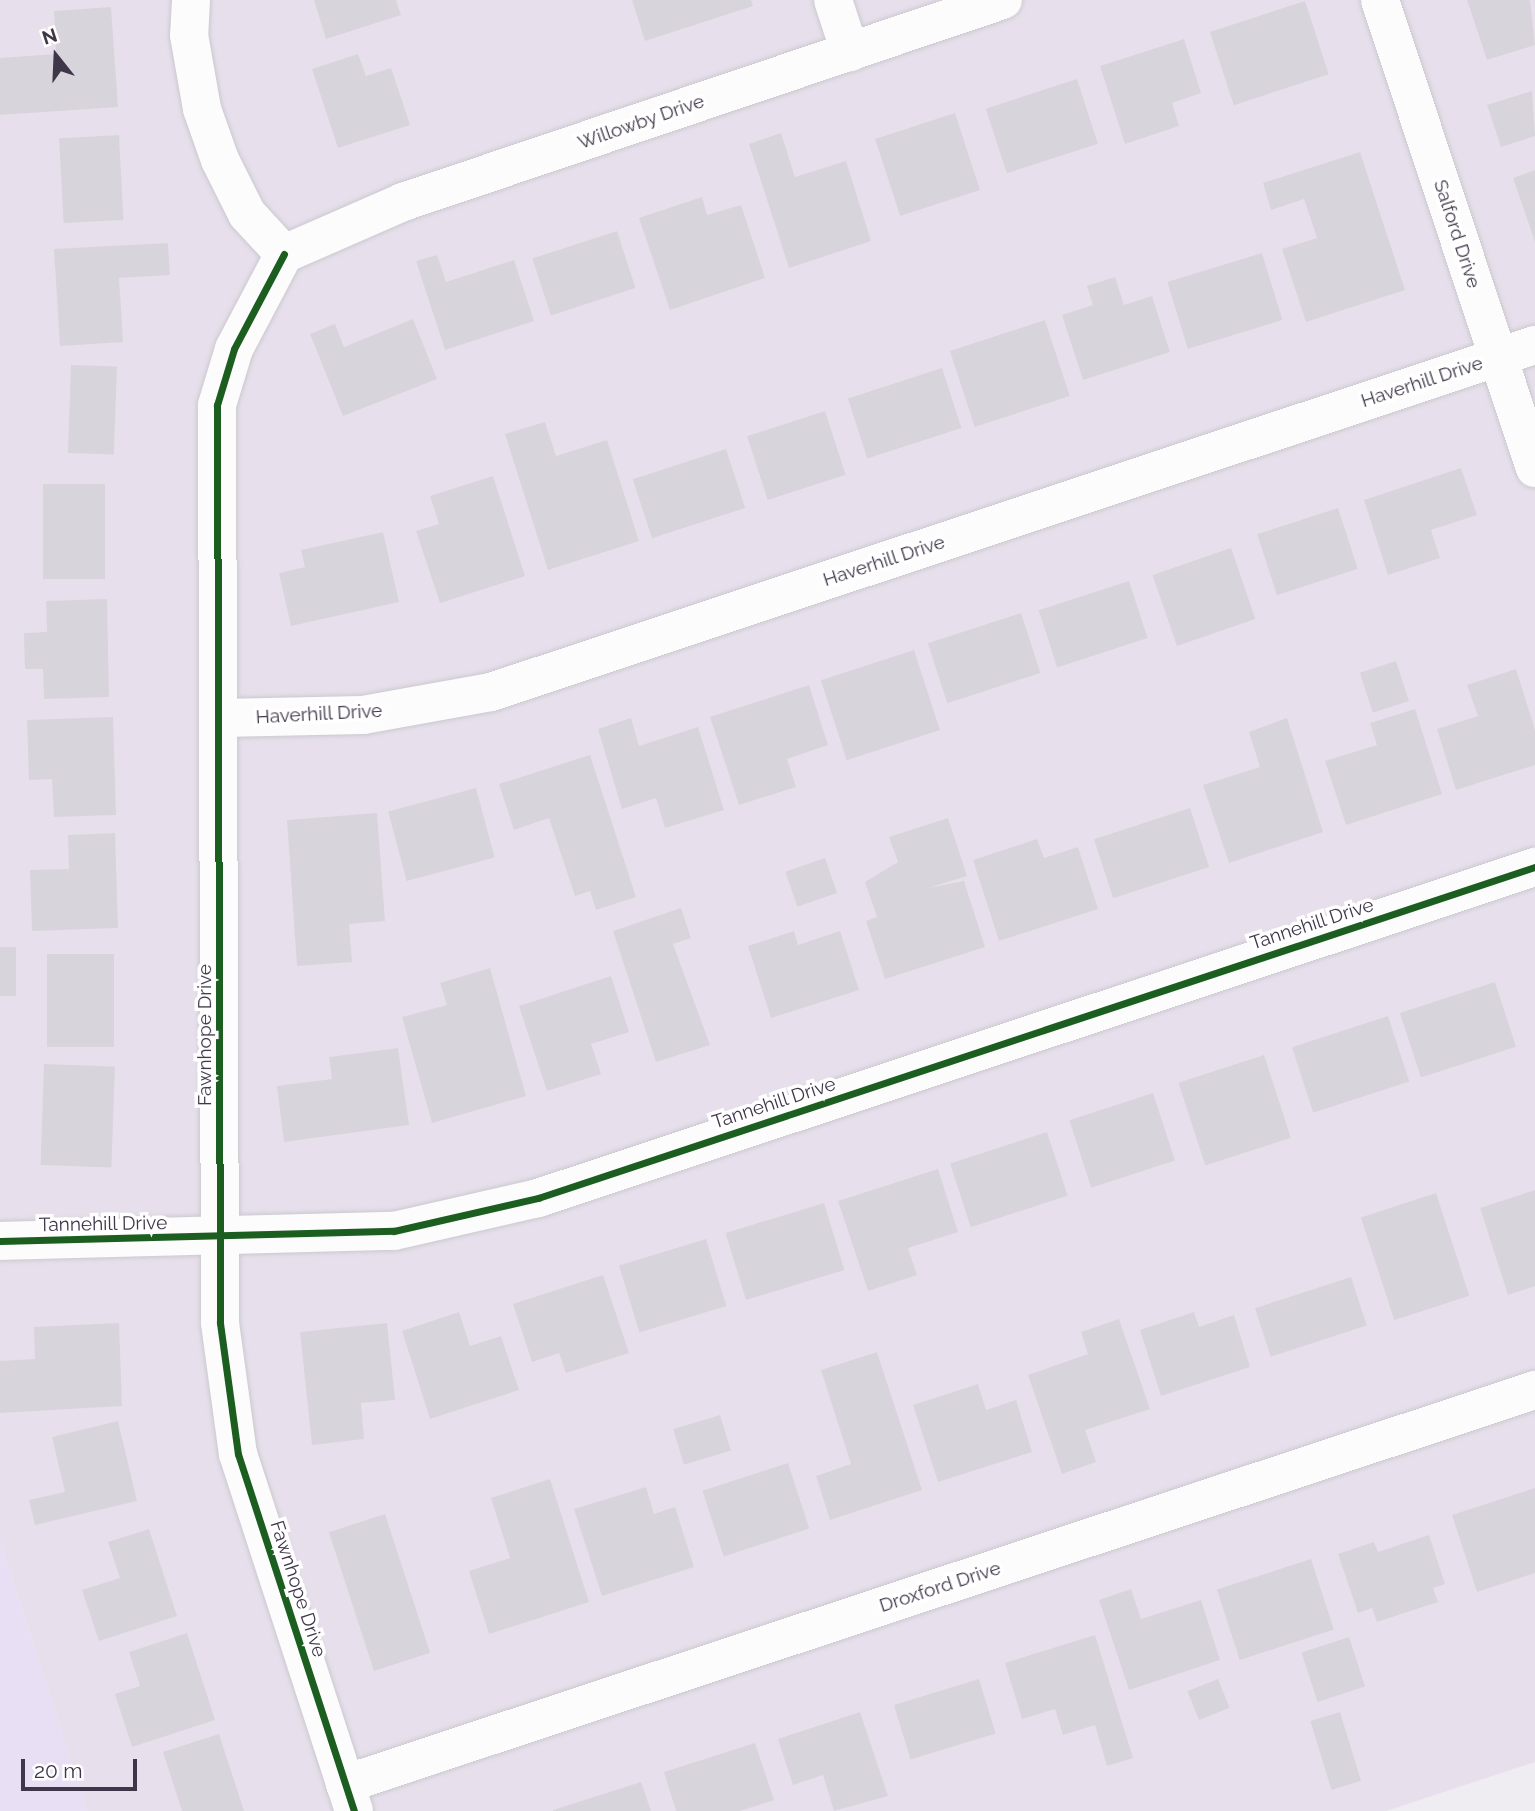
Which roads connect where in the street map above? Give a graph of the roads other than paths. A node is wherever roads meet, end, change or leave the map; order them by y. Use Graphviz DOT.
graph roads {
  1 [pos="191,0"];
  2 [pos="833,0"];
  3 [pos="1003,0"];
  4 [pos="1380,0"];
  5 [pos="849,52"];
  6 [pos="284,254"];
  7 [pos="1535,345"];
  8 [pos="1498,357"];
  9 [pos="1535,468"];
  10 [pos="221,719"];
  11 [pos="1535,867"];
  12 [pos="221,1238"];
  13 [pos="0,1241"];
  14 [pos="1535,1390"];
  15 [pos="350,1797"];
  1 -- 6 [label="street"];
  2 -- 5 [label="street"];
  3 -- 5 [label="street, Willowby Drive"];
  4 -- 8 [label="street, Salford Drive"];
  5 -- 6 [label="street, Willowby Drive"];
  6 -- 10 [label="street, Fawnhope Drive"];
  7 -- 8 [label="street, Haverhill Drive"];
  8 -- 9 [label="street, Salford Drive"];
  8 -- 10 [label="street, Haverhill Drive"];
  10 -- 12 [label="street, Fawnhope Drive"];
  11 -- 12 [label="street, Tannehill Drive"];
  12 -- 13 [label="street, Tannehill Drive"];
  12 -- 15 [label="street, Fawnhope Drive"];
  14 -- 15 [label="street, Droxford Drive"];
}
